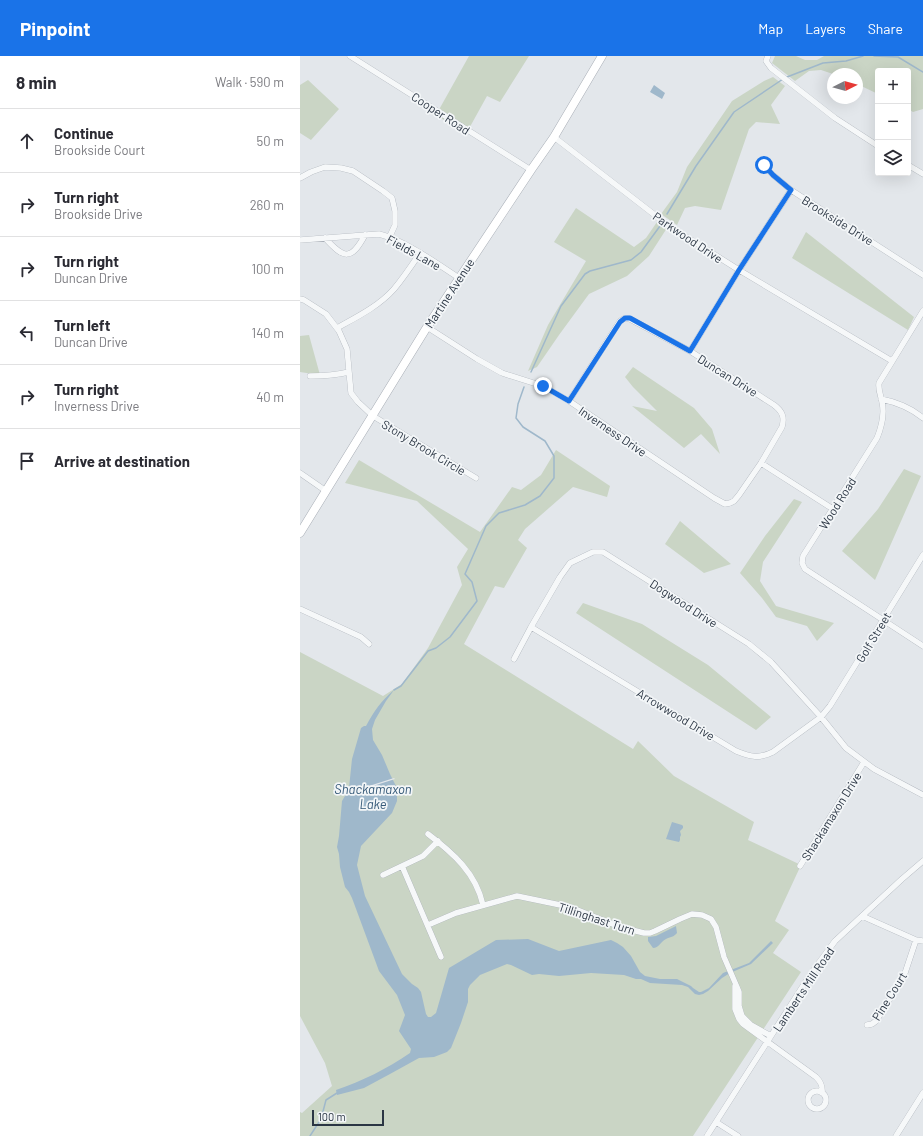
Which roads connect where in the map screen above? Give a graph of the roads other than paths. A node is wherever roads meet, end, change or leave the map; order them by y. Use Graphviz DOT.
graph roads {
  1 [pos="350,56"];
  2 [pos="602,56"];
  3 [pos="768,56"];
  4 [pos="554,137"];
  5 [pos="875,144"];
  6 [pos="764,165"];
  7 [pos="911,167"];
  8 [pos="531,170"];
  9 [pos="923,174"];
  10 [pos="300,178"];
  11 [pos="791,190"];
  12 [pos="365,235"];
  13 [pos="390,236"];
  14 [pos="325,238"];
  15 [pos="300,240"];
  16 [pos="420,253"];
  17 [pos="739,270"];
  18 [pos="923,275"];
  19 [pos="460,278"];
  20 [pos="300,299"];
  21 [pos="923,311"];
  22 [pos="427,327"];
  23 [pos="337,328"];
  24 [pos="690,351"];
  25 [pos="892,361"];
  26 [pos="349,372"];
  27 [pos="310,376"];
  28 [pos="881,399"];
  29 [pos="569,401"];
  30 [pos="372,415"];
  31 [pos="923,418"];
  32 [pos="761,463"];
  33 [pos="300,473"];
  34 [pos="476,478"];
  35 [pos="326,491"];
  36 [pos="833,509"];
  37 [pos="300,533"];
  38 [pos="923,555"];
  39 [pos="300,609"];
  40 [pos="883,620"];
  41 [pos="531,627"];
  42 [pos="369,644"];
  43 [pos="923,646"];
  44 [pos="514,659"];
  45 [pos="821,717"];
  46 [pos="864,762"];
  47 [pos="923,795"];
  48 [pos="428,834"];
  49 [pos="438,841"];
  50 [pos="923,861"];
  51 [pos="402,866"];
  52 [pos="800,866"];
  53 [pos="383,875"];
  54 [pos="483,905"];
  55 [pos="862,916"];
  56 [pos="428,925"];
  57 [pos="916,940"];
  58 [pos="923,941"];
  59 [pos="441,957"];
  60 [pos="867,1026"];
  61 [pos="769,1039"];
  62 [pos="822,1093"];
  63 [pos="923,1093"];
  64 [pos="716,1122"];
  65 [pos="707,1136"];
  66 [pos="738,1136"];
  67 [pos="896,1136"];
  1 -- 8 [label="street, Cooper Road"];
  2 -- 4 [label="main road, Martine Avenue"];
  3 -- 5 [label="street"];
  4 -- 8 [label="main road, Martine Avenue"];
  4 -- 17 [label="street, Parkwood Drive"];
  6 -- 11 [label="street"];
  7 -- 9 [label="street"];
  8 -- 19 [label="main road, Martine Avenue"];
  10 -- 13 [label="street"];
  11 -- 17 [label="street, Brookside Drive"];
  11 -- 18 [label="street, Brookside Drive"];
  12 -- 13 [label="street, Fields Lane"];
  12 -- 14 [label="street, Fields Lane"];
  12 -- 14 [label="street"];
  13 -- 16 [label="street, Fields Lane"];
  14 -- 15 [label="street, Fields Lane"];
  16 -- 19 [label="street, Fields Lane"];
  16 -- 23 [label="street"];
  17 -- 24 [label="street, Brookside Drive"];
  17 -- 25 [label="street, Parkwood Drive"];
  19 -- 22 [label="main road, Martine Avenue"];
  20 -- 23 [label="street, Stony Brook Circle"];
  21 -- 25 [label="street, Wood Road"];
  22 -- 29 [label="street, Inverness Drive"];
  22 -- 30 [label="main road, Martine Avenue"];
  23 -- 26 [label="street, Stony Brook Circle"];
  24 -- 29 [label="street, Duncan Drive"];
  24 -- 32 [label="street, Duncan Drive"];
  25 -- 28 [label="street, Wood Road"];
  26 -- 27 [label="street"];
  26 -- 30 [label="street, Stony Brook Circle"];
  28 -- 31 [label="street"];
  28 -- 36 [label="street, Wood Road"];
  29 -- 32 [label="street, Inverness Drive"];
  30 -- 34 [label="street, Stony Brook Circle"];
  30 -- 35 [label="main road, Martine Avenue"];
  32 -- 36 [label="street"];
  33 -- 35 [label="street"];
  35 -- 37 [label="main road, Martine Avenue"];
  36 -- 40 [label="street, Wood Road"];
  38 -- 40 [label="street, Golf Street"];
  39 -- 42 [label="street"];
  40 -- 43 [label="street, Wood Road"];
  40 -- 45 [label="street, Golf Street"];
  41 -- 44 [label="street, Dogwood Drive"];
  41 -- 45 [label="street, Arrowwood Drive"];
  41 -- 45 [label="street, Dogwood Drive"];
  45 -- 46 [label="street, Dogwood Drive"];
  46 -- 47 [label="street, Shackamaxon Drive"];
  46 -- 52 [label="street, Shackamaxon Drive"];
  48 -- 49 [label="street"];
  49 -- 51 [label="street"];
  49 -- 54 [label="street"];
  50 -- 55 [label="street, Lamberts Mill Road"];
  51 -- 53 [label="street"];
  51 -- 56 [label="street"];
  54 -- 56 [label="street, Tillinghast Turn"];
  54 -- 61 [label="street, Tillinghast Turn"];
  55 -- 57 [label="street"];
  55 -- 61 [label="street, Lamberts Mill Road"];
  56 -- 59 [label="street"];
  57 -- 58 [label="street"];
  57 -- 60 [label="street, Pine Court"];
  61 -- 62 [label="street, Tillinghast Turn"];
  61 -- 64 [label="street, Lamberts Mill Road"];
  63 -- 67 [label="street"];
  64 -- 65 [label="street, Lamberts Mill Road"];
  64 -- 66 [label="street"];
}
